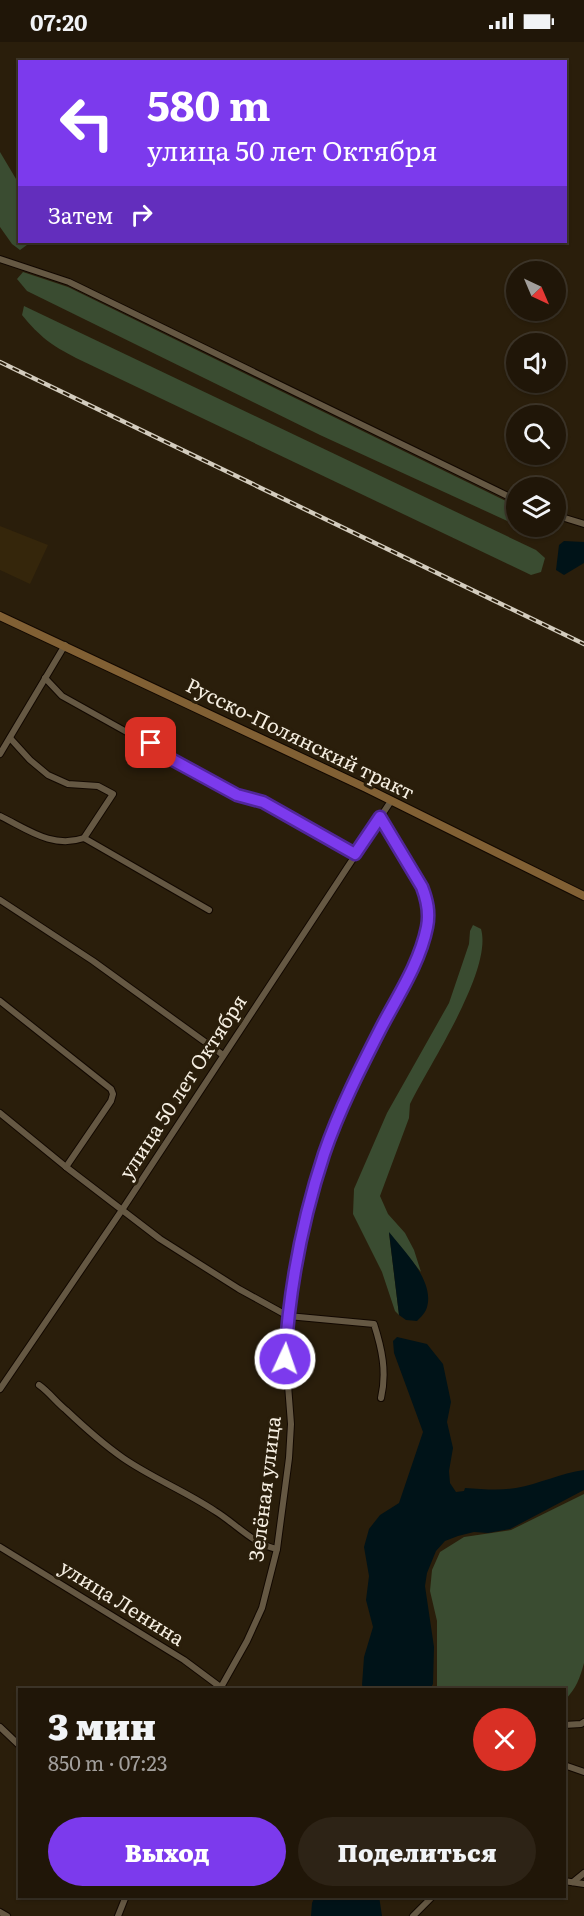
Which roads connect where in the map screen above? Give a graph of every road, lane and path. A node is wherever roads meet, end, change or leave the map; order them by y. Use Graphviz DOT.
graph roads {
  1 [pos="0,259"];
  2 [pos="506,495"];
  3 [pos="566,518"];
  4 [pos="584,524"];
  5 [pos="0,616"];
  6 [pos="65,645"];
  7 [pos="45,678"];
  8 [pos="10,738"];
  9 [pos="0,754"];
  10 [pos="391,801"];
  11 [pos="0,816"];
  12 [pos="380,817"];
  13 [pos="84,838"];
  14 [pos="355,854"];
  15 [pos="584,896"];
  16 [pos="0,900"];
  17 [pos="209,910"];
  18 [pos="0,1001"];
  19 [pos="223,1054"];
  20 [pos="0,1113"];
  21 [pos="66,1167"];
  22 [pos="123,1210"];
  23 [pos="288,1316"];
  24 [pos="39,1385"];
  25 [pos="0,1389"];
  26 [pos="381,1398"];
  27 [pos="0,1547"];
  28 [pos="277,1549"];
  29 [pos="221,1688"];
  30 [pos="584,1722"];
  31 [pos="566,1725"];
  32 [pos="0,1727"];
  33 [pos="18,1744"];
  34 [pos="566,1766"];
  35 [pos="584,1772"];
  36 [pos="584,1873"];
  37 [pos="566,1881"];
  38 [pos="572,1882"];
  39 [pos="584,1884"];
  40 [pos="123,1898"];
  41 [pos="431,1898"];
  42 [pos="0,1912"];
  43 [pos="7,1916"];
  44 [pos="118,1916"];
  45 [pos="413,1916"];
  1 -- 2 [label="street"];
  3 -- 4 [label="street"];
  5 -- 6 [label="main road, Русско-Полянский тракт"];
  6 -- 7 [label="street"];
  6 -- 10 [label="main road, Русско-Полянский тракт"];
  7 -- 8 [label="street"];
  7 -- 14 [label="street"];
  8 -- 9 [label="street"];
  8 -- 13 [label="street"];
  10 -- 12 [label="street, улица 50 лет Октября"];
  10 -- 15 [label="main road, Русско-Полянский тракт"];
  11 -- 13 [label="street"];
  12 -- 14 [label="street, улица 50 лет Октября"];
  12 -- 23 [label="street, Зелёная улица"];
  13 -- 17 [label="street"];
  14 -- 19 [label="street, улица 50 лет Октября"];
  16 -- 19 [label="street"];
  18 -- 21 [label="street"];
  19 -- 22 [label="street, улица 50 лет Октября"];
  20 -- 21 [label="street"];
  21 -- 22 [label="street"];
  22 -- 23 [label="street"];
  22 -- 25 [label="street, улица 50 лет Октября"];
  23 -- 26 [label="street"];
  23 -- 28 [label="street, Зелёная улица"];
  24 -- 28 [label="street"];
  27 -- 29 [label="street, улица Ленина"];
  28 -- 29 [label="street, Зелёная улица"];
  30 -- 31 [label="street"];
  32 -- 33 [label="street"];
  34 -- 35 [label="street"];
  36 -- 38 [label="street"];
  37 -- 38 [label="street"];
  38 -- 39 [label="street"];
  40 -- 44 [label="street"];
  41 -- 45 [label="street"];
  42 -- 43 [label="street"];
}
